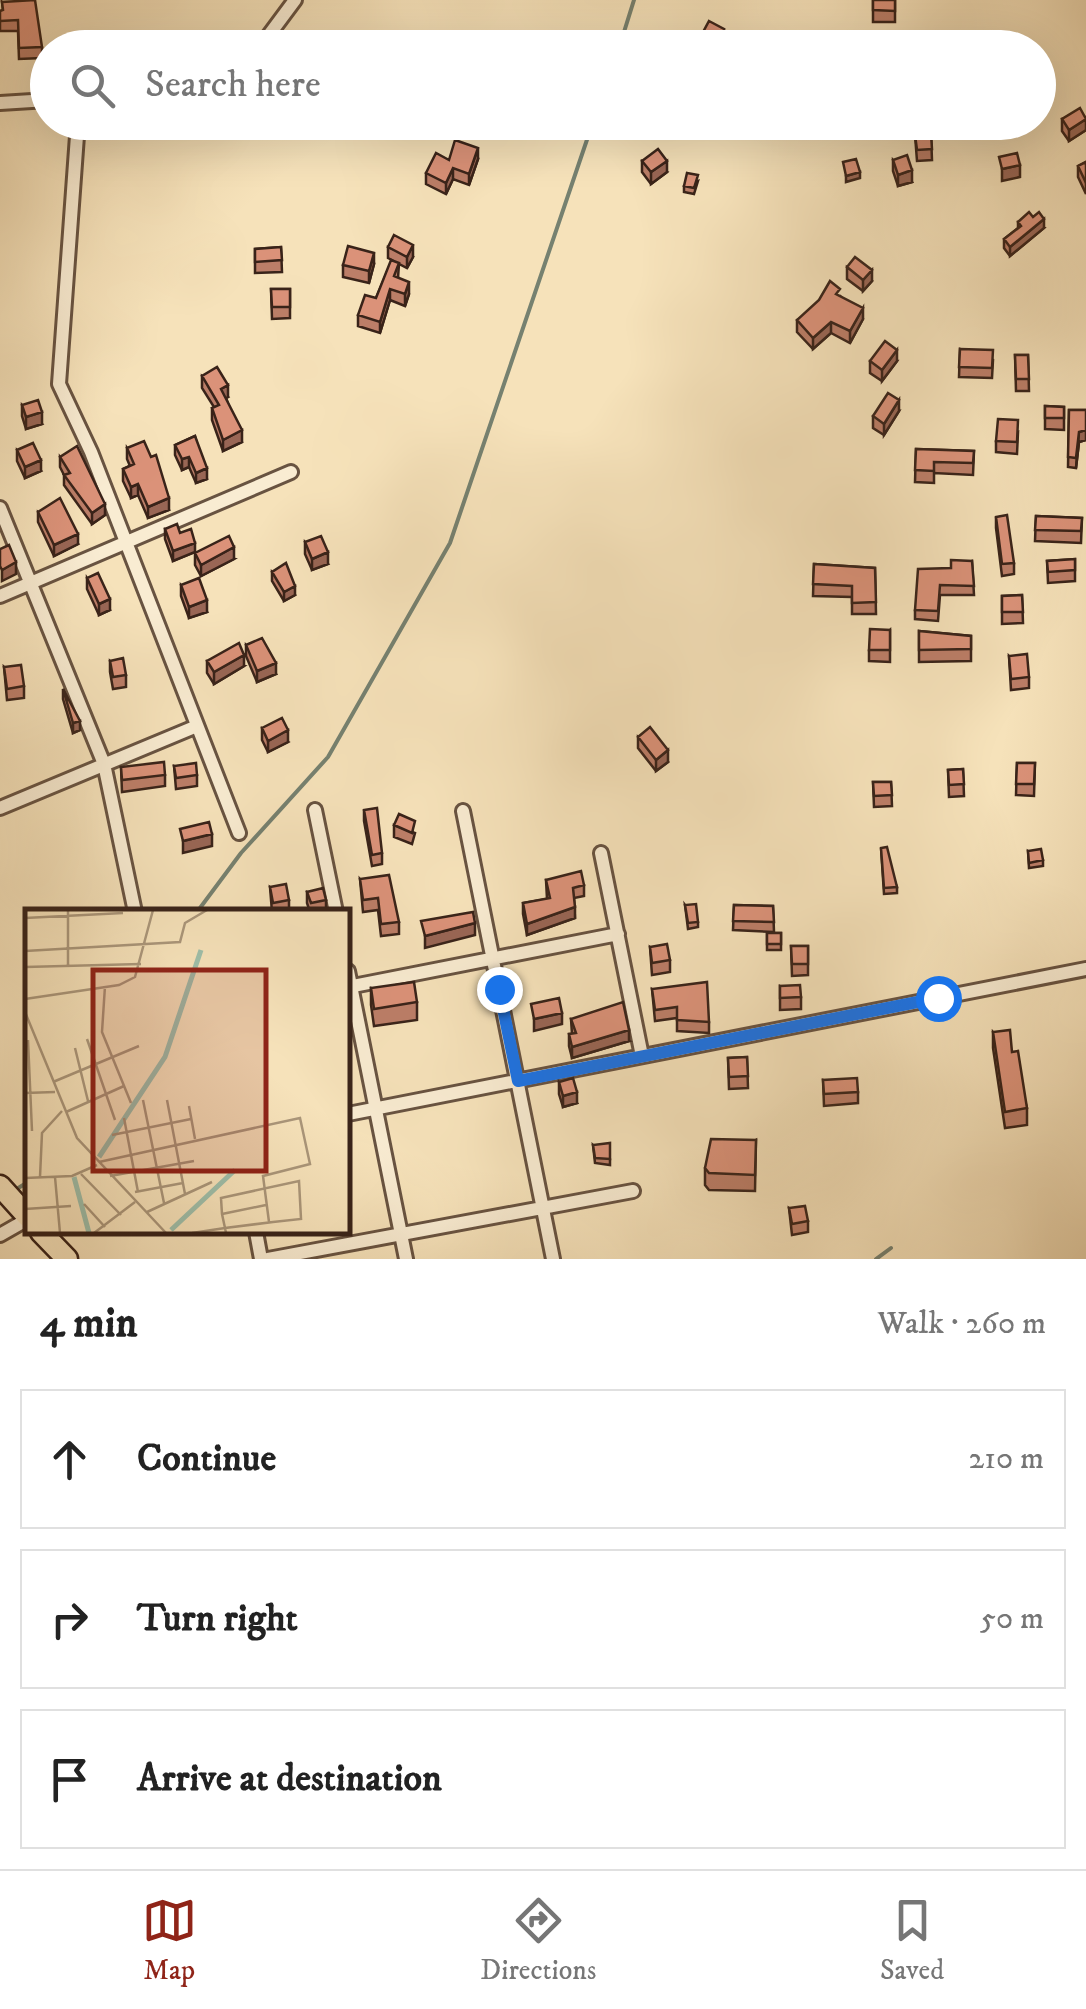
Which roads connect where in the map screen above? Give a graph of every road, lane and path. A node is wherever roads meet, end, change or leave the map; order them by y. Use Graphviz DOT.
graph roads {
  1 [pos="295,0"];
  2 [pos="273,30"];
  3 [pos="30,101"];
  4 [pos="0,102"];
  5 [pos="77,140"];
  6 [pos="291,472"];
  7 [pos="0,508"];
  8 [pos="126,542"];
  9 [pos="33,582"];
  10 [pos="0,596"];
  11 [pos="197,726"];
  12 [pos="104,764"];
  13 [pos="0,808"];
  14 [pos="315,810"];
  15 [pos="464,811"];
  16 [pos="239,833"];
  17 [pos="602,853"];
  18 [pos="134,909"];
  19 [pos="335,909"];
  20 [pos="618,934"];
  21 [pos="493,958"];
  22 [pos="1086,969"];
  23 [pos="350,987"];
  24 [pos="350,992"];
  25 [pos="642,1056"];
  26 [pos="518,1081"];
  27 [pos="376,1109"];
  28 [pos="350,1114"];
  29 [pos="634,1191"];
  30 [pos="19,1206"];
  31 [pos="543,1208"];
  32 [pos="43,1234"];
  33 [pos="257,1234"];
  34 [pos="401,1234"];
  35 [pos="0,1235"];
  36 [pos="67,1259"];
  37 [pos="265,1259"];
  38 [pos="406,1259"];
  39 [pos="553,1259"];
  1 -- 2 [label="street"];
  3 -- 4 [label="street"];
  5 -- 8 [label="street"];
  6 -- 8 [label="street"];
  7 -- 9 [label="street"];
  8 -- 9 [label="street"];
  8 -- 11 [label="street"];
  9 -- 10 [label="street"];
  9 -- 12 [label="street"];
  11 -- 12 [label="street"];
  11 -- 16 [label="street"];
  12 -- 13 [label="street"];
  12 -- 18 [label="street"];
  14 -- 19 [label="street"];
  15 -- 21 [label="street"];
  17 -- 20 [label="street"];
  20 -- 21 [label="street"];
  20 -- 25 [label="street"];
  21 -- 23 [label="street"];
  21 -- 26 [label="street"];
  22 -- 25 [label="street"];
  24 -- 27 [label="street"];
  25 -- 26 [label="street"];
  26 -- 27 [label="street"];
  26 -- 31 [label="street"];
  27 -- 28 [label="street"];
  27 -- 34 [label="street"];
  29 -- 31 [label="street"];
  30 -- 35 [label="street"];
  31 -- 34 [label="street"];
  31 -- 39 [label="street"];
  32 -- 36 [label="main road"];
  33 -- 37 [label="street"];
  34 -- 37 [label="street"];
  34 -- 38 [label="street"];
}
